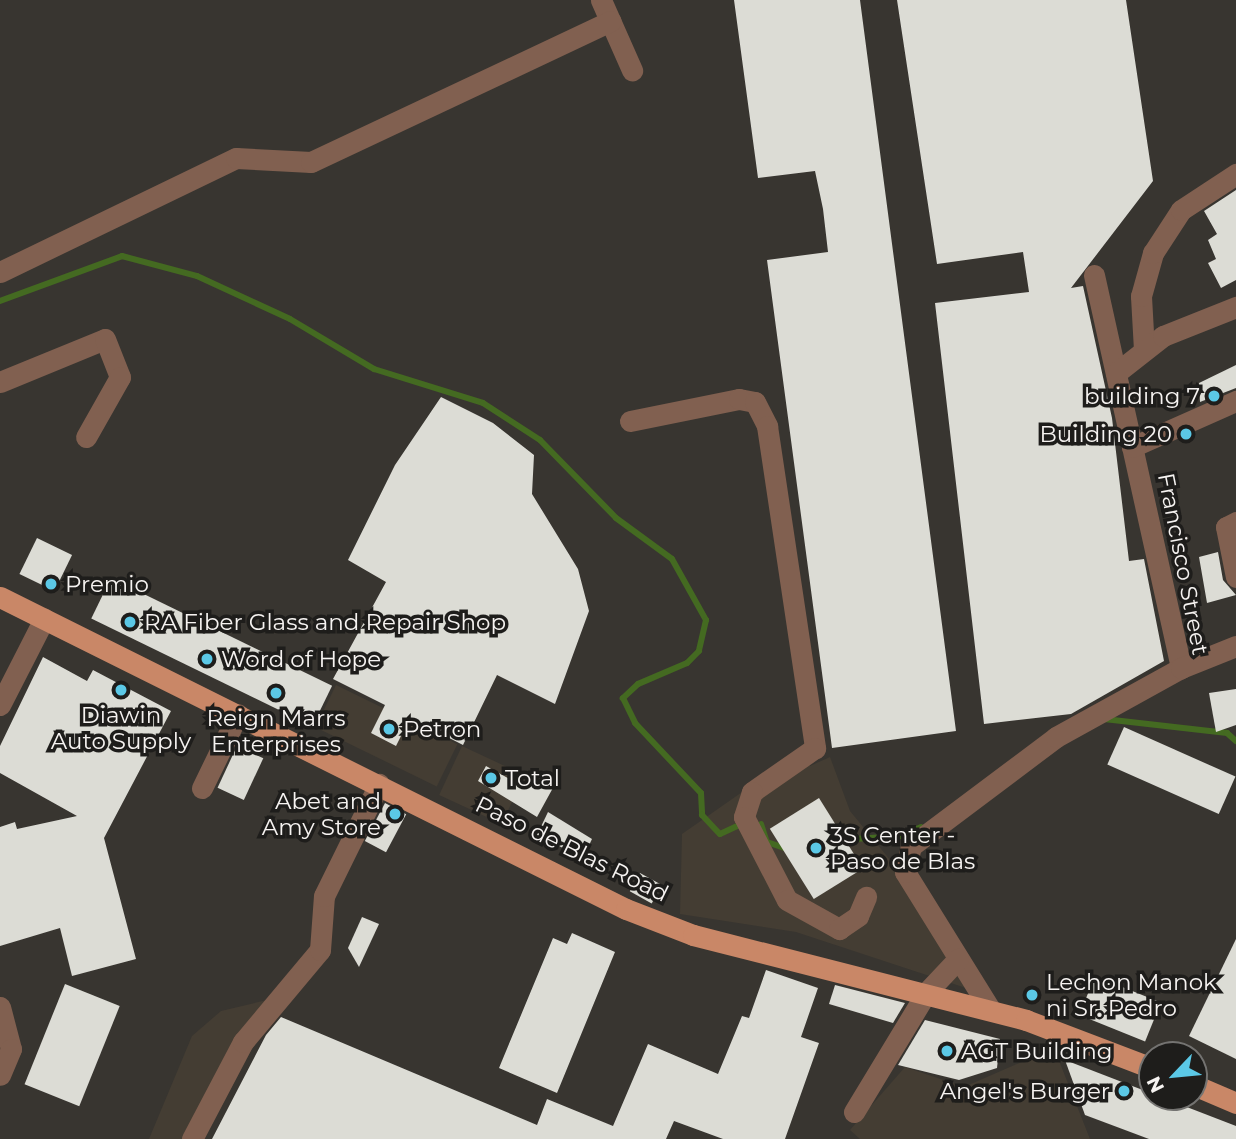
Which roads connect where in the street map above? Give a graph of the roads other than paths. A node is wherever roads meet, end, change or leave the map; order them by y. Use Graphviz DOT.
graph roads {
  1 [pos="601,0"];
  2 [pos="610,21"];
  3 [pos="632,70"];
  4 [pos="1236,174"];
  5 [pos="0,272"];
  6 [pos="1094,275"];
  7 [pos="1236,307"];
  8 [pos="1144,350"];
  9 [pos="1116,373"];
  10 [pos="0,382"];
  11 [pos="1236,401"];
  12 [pos="630,421"];
  13 [pos="86,437"];
  14 [pos="1132,447"];
  15 [pos="1236,522"];
  16 [pos="1236,577"];
  17 [pos="0,597"];
  18 [pos="44,619"];
  19 [pos="1236,646"];
  20 [pos="1181,668"];
  21 [pos="0,705"];
  22 [pos="238,713"];
  23 [pos="379,784"];
  24 [pos="202,788"];
  25 [pos="866,897"];
  26 [pos="958,959"];
  27 [pos="926,993"];
  28 [pos="0,1007"];
  29 [pos="990,1009"];
  30 [pos="1138,1063"];
  31 [pos="0,1074"];
  32 [pos="1208,1091"];
  33 [pos="1236,1103"];
  34 [pos="854,1112"];
  35 [pos="192,1139"];
  1 -- 2 [label="street"];
  2 -- 3 [label="street"];
  2 -- 5 [label="street"];
  4 -- 8 [label="street"];
  6 -- 9 [label="street, Francisco Street"];
  7 -- 8 [label="street"];
  8 -- 9 [label="street"];
  9 -- 14 [label="street, Francisco Street"];
  10 -- 13 [label="street"];
  11 -- 14 [label="street"];
  12 -- 25 [label="street"];
  14 -- 20 [label="street, Francisco Street"];
  15 -- 16 [label="street"];
  17 -- 18 [label="main road, Paso de Blas Road"];
  18 -- 21 [label="street"];
  18 -- 22 [label="main road, Paso de Blas Road"];
  19 -- 20 [label="street"];
  20 -- 26 [label="street, Francisco Street"];
  22 -- 23 [label="main road, Paso de Blas Road"];
  22 -- 24 [label="street"];
  23 -- 27 [label="main road, Paso de Blas Road"];
  23 -- 35 [label="street"];
  26 -- 27 [label="street"];
  26 -- 29 [label="street, Francisco Street"];
  27 -- 29 [label="main road, Paso de Blas Road"];
  27 -- 34 [label="street"];
  28 -- 31 [label="street"];
  29 -- 30 [label="main road, Paso de Blas Road"];
  32 -- 33 [label="main road"];
}
